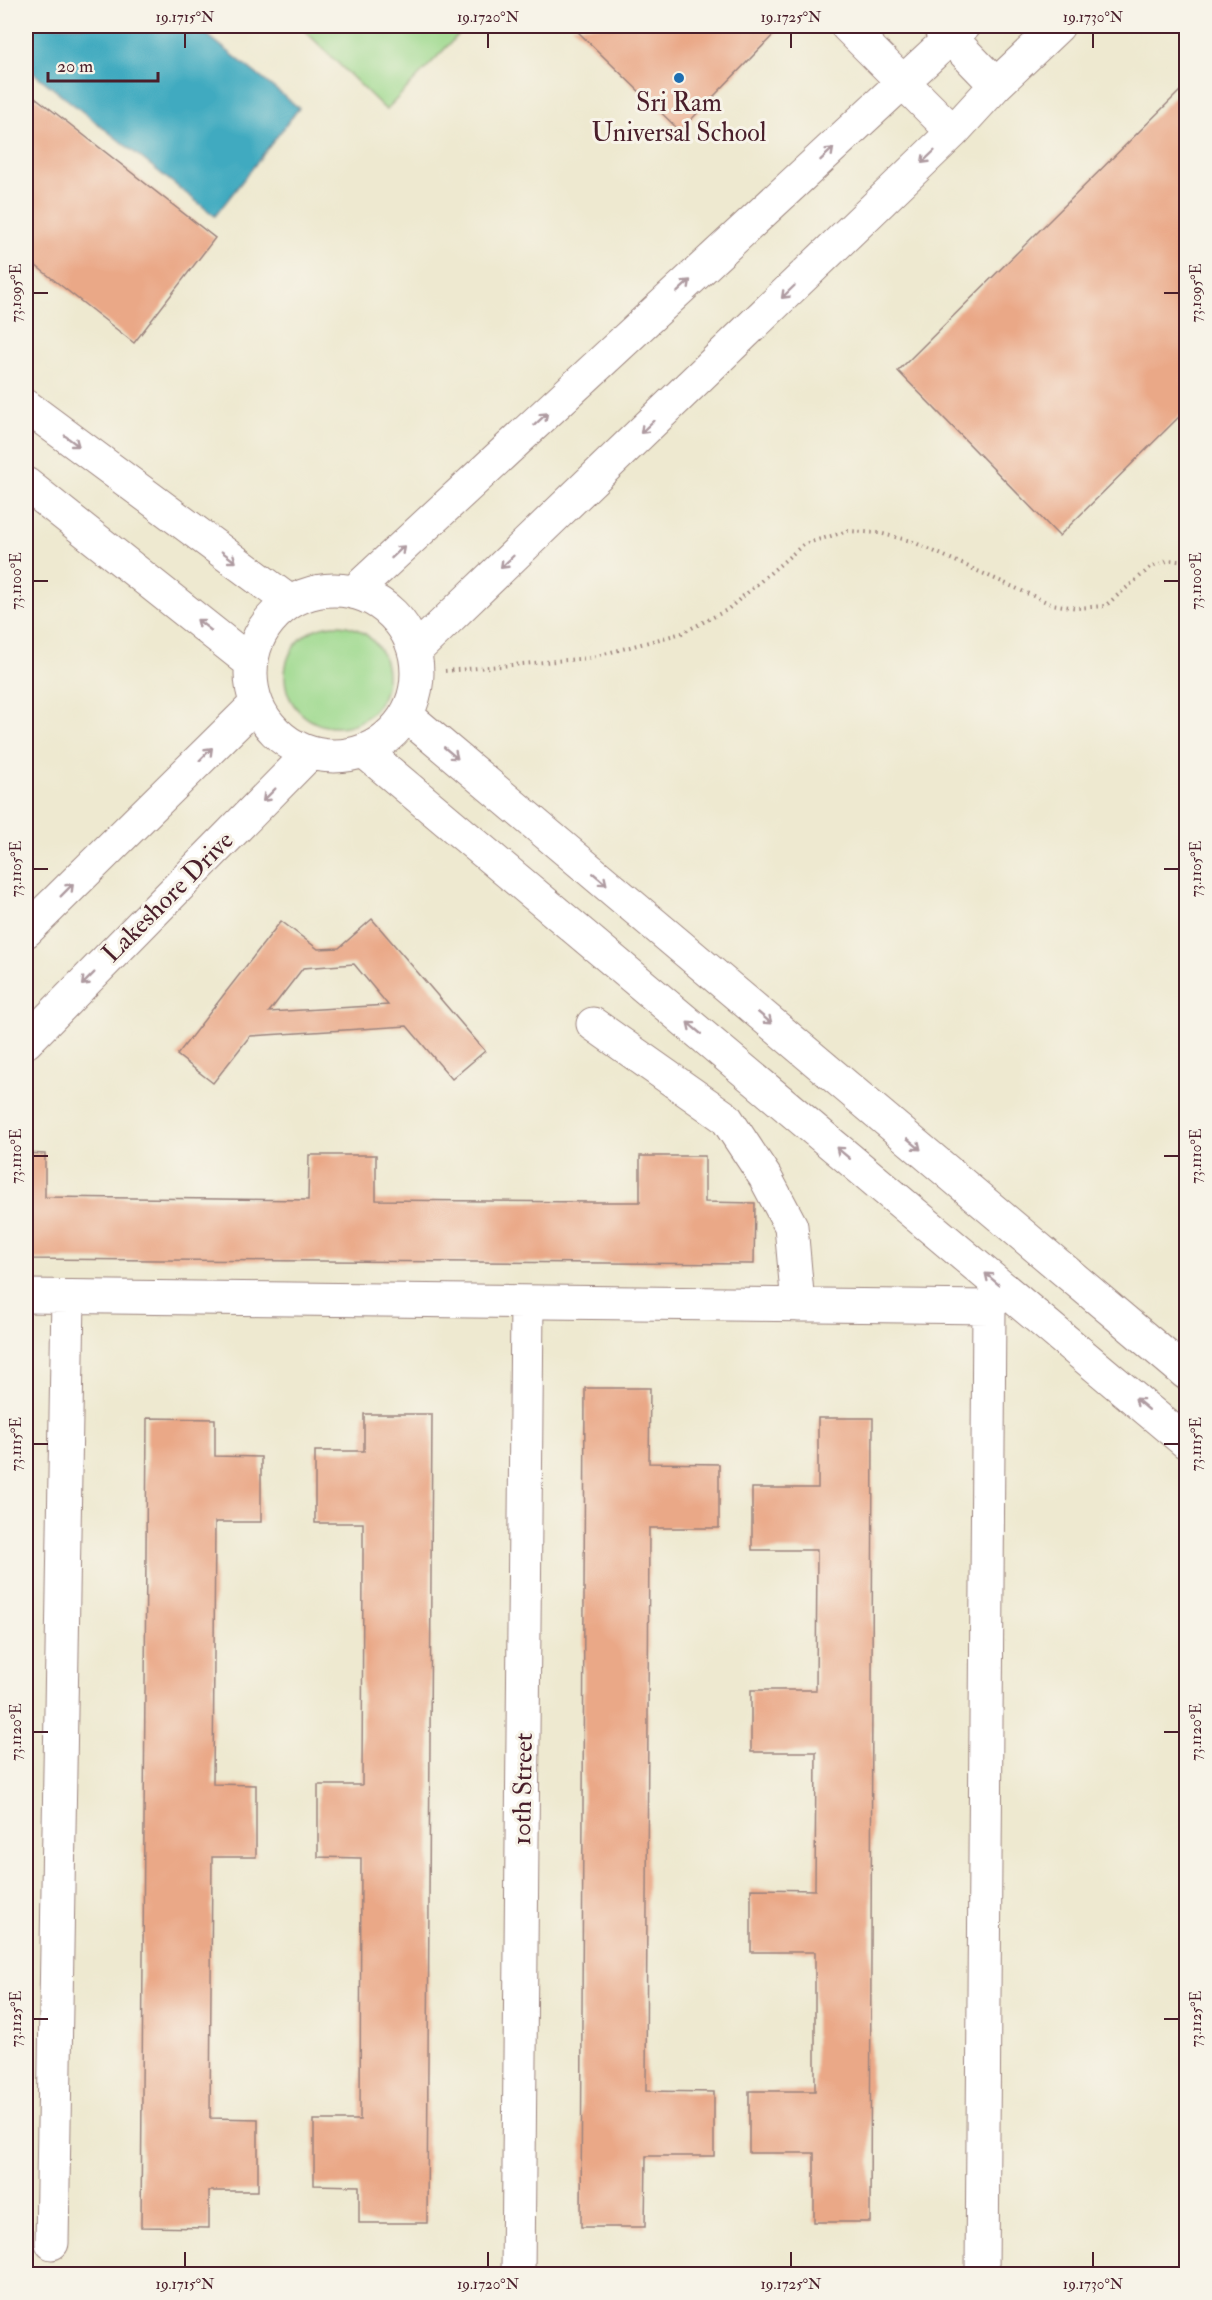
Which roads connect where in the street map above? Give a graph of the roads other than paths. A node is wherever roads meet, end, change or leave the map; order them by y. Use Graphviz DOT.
graph roads {
  1 [pos="847,26"];
  2 [pos="1058,26"];
  3 [pos="951,29"];
  4 [pos="904,82"];
  5 [pos="996,85"];
  6 [pos="953,132"];
  7 [pos="26,406"];
  8 [pos="26,484"];
  9 [pos="355,591"];
  10 [pos="290,602"];
  11 [pos="250,662"];
  12 [pos="416,662"];
  13 [pos="256,704"];
  14 [pos="406,715"];
  15 [pos="364,751"];
  16 [pos="310,753"];
  17 [pos="26,931"];
  18 [pos="592,1024"];
  19 [pos="26,1042"];
  20 [pos="26,1296"];
  21 [pos="68,1297"];
  22 [pos="527,1303"];
  23 [pos="798,1305"];
  24 [pos="1186,1373"];
  25 [pos="1186,1442"];
  26 [pos="52,2243"];
  27 [pos="518,2274"];
  28 [pos="982,2274"];
  1 -- 4 [label="street"];
  2 -- 5 [label="street"];
  3 -- 4 [label="street"];
  3 -- 5 [label="street"];
  4 -- 6 [label="street"];
  9 -- 4 [label="street, one-way"];
  5 -- 6 [label="street"];
  6 -- 12 [label="street, one-way"];
  7 -- 10 [label="street, one-way"];
  11 -- 8 [label="street, one-way"];
  9 -- 10 [label="street"];
  9 -- 12 [label="street"];
  10 -- 11 [label="street"];
  11 -- 13 [label="street"];
  12 -- 14 [label="street"];
  13 -- 16 [label="street"];
  17 -- 13 [label="street, one-way"];
  14 -- 15 [label="street"];
  14 -- 24 [label="street, one-way"];
  15 -- 16 [label="street"];
  25 -- 15 [label="street, one-way"];
  16 -- 19 [label="street, Lakeshore Drive, one-way"];
  18 -- 23 [label="street"];
  20 -- 21 [label="street"];
  21 -- 22 [label="street"];
  21 -- 26 [label="street"];
  22 -- 23 [label="street"];
  22 -- 27 [label="street, 10th Street"];
  23 -- 28 [label="street"];
}
